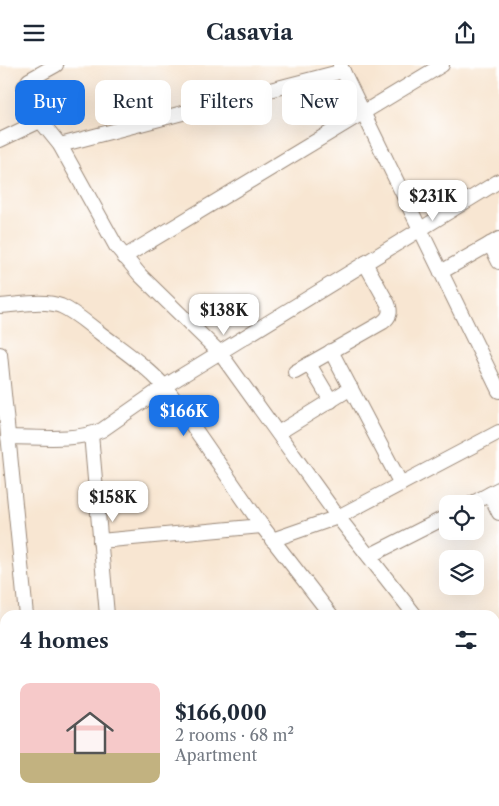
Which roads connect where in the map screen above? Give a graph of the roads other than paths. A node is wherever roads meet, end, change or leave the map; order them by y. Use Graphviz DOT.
graph roads {
  1 [pos="56,65"];
  2 [pos="442,65"];
  3 [pos="342,68"];
  4 [pos="30,80"];
  5 [pos="364,112"];
  6 [pos="32,125"];
  7 [pos="44,125"];
  8 [pos="0,140"];
  9 [pos="60,145"];
  10 [pos="499,181"];
  11 [pos="420,229"];
  12 [pos="494,242"];
  13 [pos="124,257"];
  14 [pos="366,263"];
  15 [pos="499,263"];
  16 [pos="441,272"];
  17 [pos="0,306"];
  18 [pos="331,351"];
  19 [pos="220,353"];
  20 [pos="0,354"];
  21 [pos="309,364"];
  22 [pos="295,372"];
  23 [pos="495,374"];
  24 [pos="165,386"];
  25 [pos="350,388"];
  26 [pos="499,391"];
  27 [pos="331,401"];
  28 [pos="499,432"];
  29 [pos="278,433"];
  30 [pos="91,434"];
  31 [pos="8,437"];
  32 [pos="401,484"];
  33 [pos="494,492"];
  34 [pos="499,513"];
  35 [pos="338,517"];
  36 [pos="439,521"];
  37 [pos="262,526"];
  38 [pos="272,540"];
  39 [pos="100,541"];
  40 [pos="369,556"];
  41 [pos="25,610"];
  42 [pos="107,610"];
  43 [pos="327,610"];
  44 [pos="411,610"];
  1 -- 4 [label="street"];
  2 -- 5 [label="street"];
  3 -- 5 [label="street"];
  3 -- 9 [label="street"];
  5 -- 11 [label="street"];
  5 -- 13 [label="street"];
  6 -- 8 [label="street"];
  7 -- 9 [label="street"];
  9 -- 13 [label="street"];
  10 -- 11 [label="street"];
  11 -- 14 [label="street"];
  11 -- 16 [label="street"];
  12 -- 15 [label="street"];
  12 -- 16 [label="street"];
  13 -- 19 [label="street"];
  14 -- 18 [label="street"];
  14 -- 19 [label="street"];
  16 -- 23 [label="street"];
  17 -- 24 [label="street"];
  18 -- 21 [label="street"];
  18 -- 25 [label="street"];
  19 -- 24 [label="street"];
  19 -- 29 [label="street"];
  20 -- 31 [label="street"];
  21 -- 22 [label="street"];
  21 -- 27 [label="street"];
  23 -- 26 [label="street"];
  24 -- 30 [label="street"];
  24 -- 37 [label="street"];
  25 -- 27 [label="street"];
  25 -- 32 [label="street"];
  27 -- 29 [label="street"];
  28 -- 32 [label="street"];
  29 -- 35 [label="street"];
  30 -- 31 [label="street"];
  30 -- 39 [label="street"];
  31 -- 41 [label="street"];
  32 -- 35 [label="street"];
  33 -- 34 [label="street"];
  35 -- 38 [label="street"];
  35 -- 40 [label="street"];
  36 -- 40 [label="street"];
  37 -- 38 [label="street"];
  37 -- 39 [label="street"];
  38 -- 43 [label="street"];
  39 -- 42 [label="street"];
  40 -- 44 [label="street"];
}
